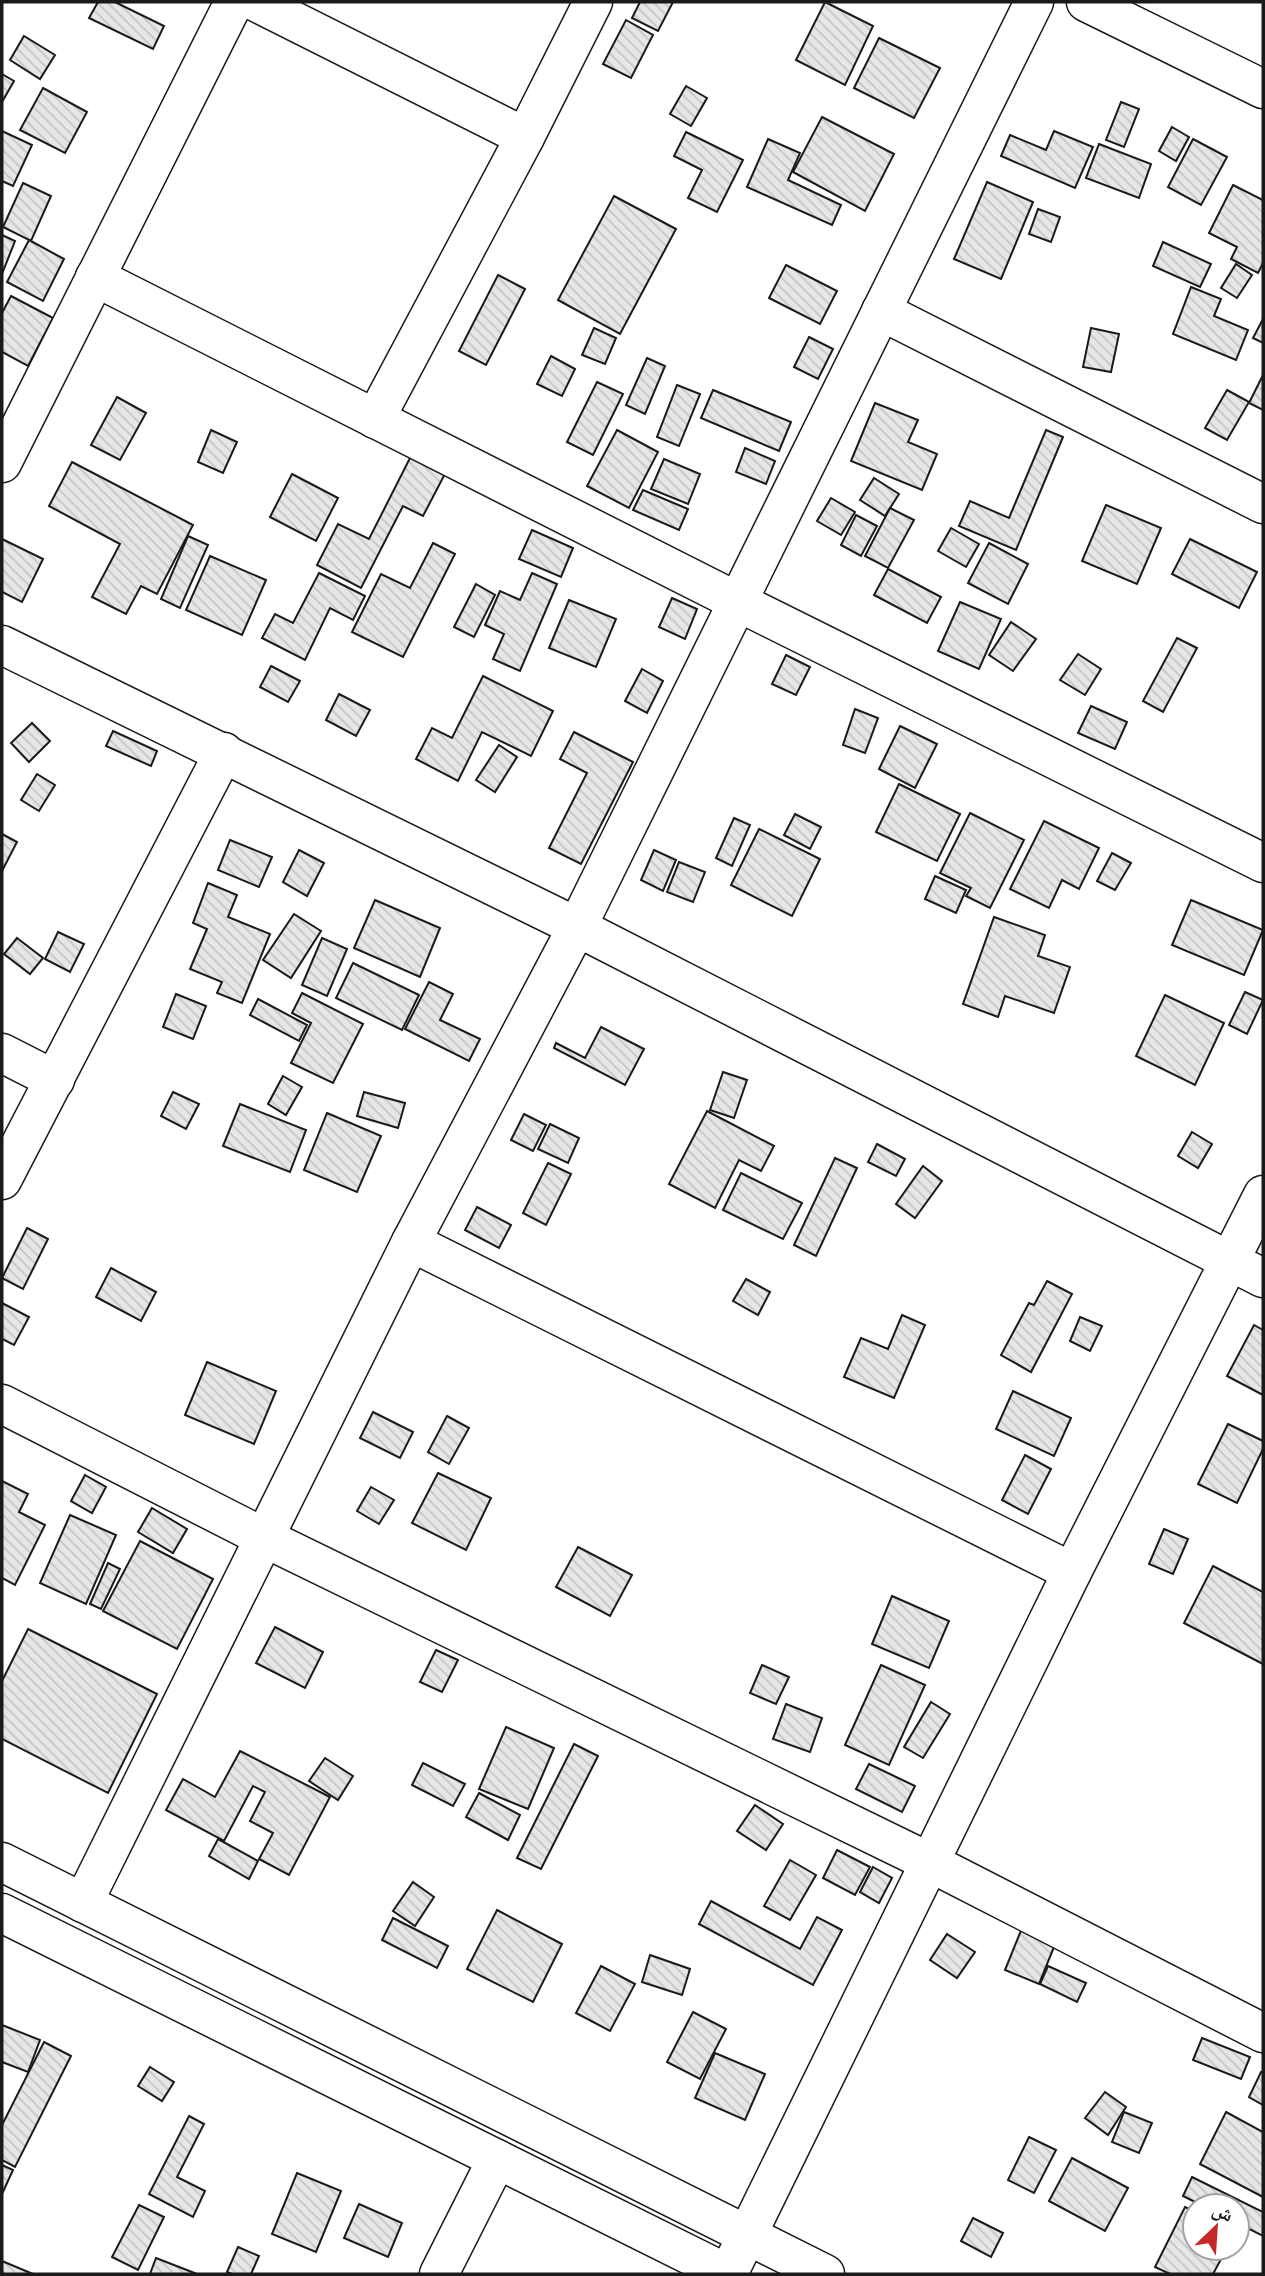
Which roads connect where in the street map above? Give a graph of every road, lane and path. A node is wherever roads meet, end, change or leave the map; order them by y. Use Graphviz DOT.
graph roads {
  1 [pos="234,2"];
  2 [pos="256,2"];
  3 [pos="593,2"];
  4 [pos="1034,2"];
  5 [pos="1086,2"];
  6 [pos="1263,89"];
  7 [pos="525,136"];
  8 [pos="95,276"];
  9 [pos="881,311"];
  10 [pos="375,419"];
  11 [pos="2,463"];
  12 [pos="1263,504"];
  13 [pos="738,602"];
  14 [pos="2,645"];
  15 [pos="224,752"];
  16 [pos="1263,863"];
  17 [pos="577,926"];
  18 [pos="2,1053"];
  19 [pos="55,1080"];
  20 [pos="2,1180"];
  21 [pos="1263,1195"];
  22 [pos="411,1242"];
  23 [pos="1229,1261"];
  24 [pos="1263,1278"];
  25 [pos="2,1404"];
  26 [pos="263,1537"];
  27 [pos="1072,1572"];
  28 [pos="2,1862"];
  29 [pos="929,1862"];
  30 [pos="83,1903"];
  31 [pos="2,1913"];
  32 [pos="1263,2033"];
  33 [pos="498,2160"];
  34 [pos="746,2235"];
  35 [pos="439,2274"];
  36 [pos="728,2274"];
  37 [pos="825,2274"];
  1 -- 8 [label="street"];
  2 -- 7 [label="street"];
  3 -- 7 [label="street"];
  4 -- 9 [label="street"];
  5 -- 6 [label="street"];
  7 -- 10 [label="street"];
  8 -- 10 [label="street"];
  8 -- 11 [label="street"];
  9 -- 12 [label="street"];
  9 -- 13 [label="street"];
  10 -- 13 [label="street"];
  13 -- 16 [label="street"];
  13 -- 17 [label="street"];
  14 -- 15 [label="street"];
  15 -- 17 [label="street"];
  15 -- 19 [label="street"];
  17 -- 22 [label="street"];
  17 -- 23 [label="street"];
  18 -- 19 [label="street"];
  19 -- 20 [label="street"];
  21 -- 23 [label="street"];
  22 -- 26 [label="street"];
  22 -- 27 [label="street"];
  23 -- 24 [label="street"];
  23 -- 27 [label="street"];
  25 -- 26 [label="street"];
  26 -- 29 [label="street"];
  26 -- 30 [label="street"];
  27 -- 29 [label="street"];
  28 -- 30 [label="street"];
  29 -- 32 [label="street"];
  29 -- 34 [label="street"];
  30 -- 34 [label="street"];
  31 -- 33 [label="street"];
  33 -- 35 [label="street"];
  33 -- 36 [label="street"];
  34 -- 36 [label="street"];
  34 -- 37 [label="street"];
}
